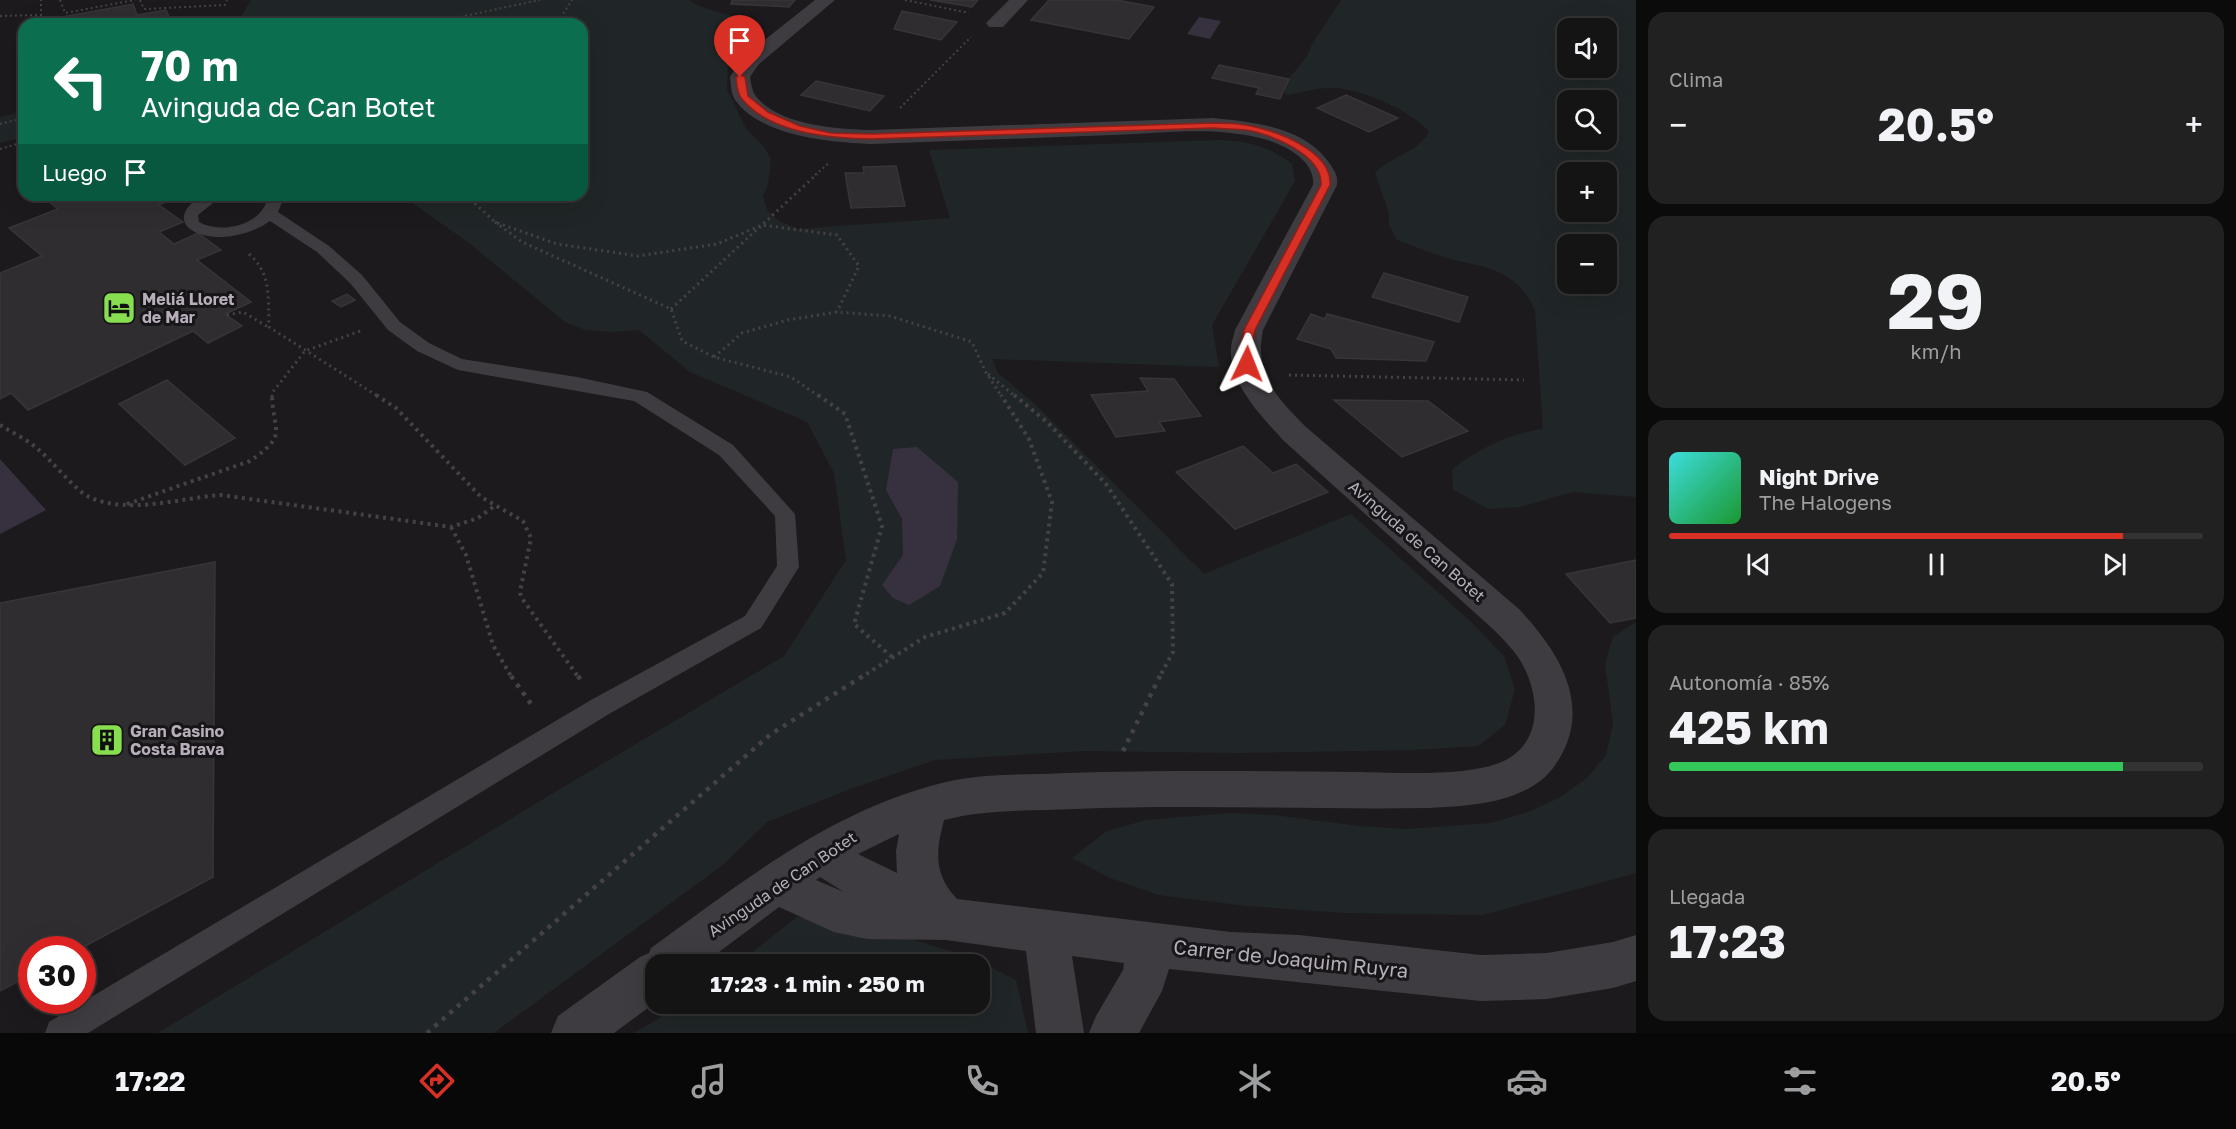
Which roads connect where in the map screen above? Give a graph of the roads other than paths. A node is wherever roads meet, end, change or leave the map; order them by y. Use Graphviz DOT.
graph roads {
  1 [pos="826,0"];
  2 [pos="1019,0"];
  3 [pos="996,23"];
  4 [pos="204,201"];
  5 [pos="270,204"];
  6 [pos="927,806"];
  7 [pos="822,854"];
  8 [pos="777,884"];
  9 [pos="946,919"];
  10 [pos="1046,932"];
  11 [pos="1147,944"];
  12 [pos="681,954"];
  13 [pos="1636,958"];
  14 [pos="645,981"];
  15 [pos="60,1033"];
  16 [pos="575,1033"];
  17 [pos="1060,1033"];
  18 [pos="1113,1033"];
  1 -- 6 [label="street, Avinguda de Can Botet"];
  2 -- 3 [label="street"];
  4 -- 5 [label="lane"];
  5 -- 15 [label="lane"];
  6 -- 7 [label="street, Avinguda de Can Botet"];
  6 -- 9 [label="street"];
  7 -- 8 [label="street, Avinguda de Can Botet"];
  7 -- 9 [label="street, Carrer de Joaquim Ruyra"];
  8 -- 9 [label="street, Carrer de Joaquim Ruyra"];
  8 -- 12 [label="street, Avinguda de Can Botet"];
  9 -- 10 [label="street, Carrer de Joaquim Ruyra"];
  10 -- 11 [label="street, Carrer de Joaquim Ruyra"];
  10 -- 17 [label="street"];
  11 -- 13 [label="street, Carrer de Joaquim Ruyra"];
  11 -- 18 [label="street"];
  14 -- 16 [label="street"];
}
